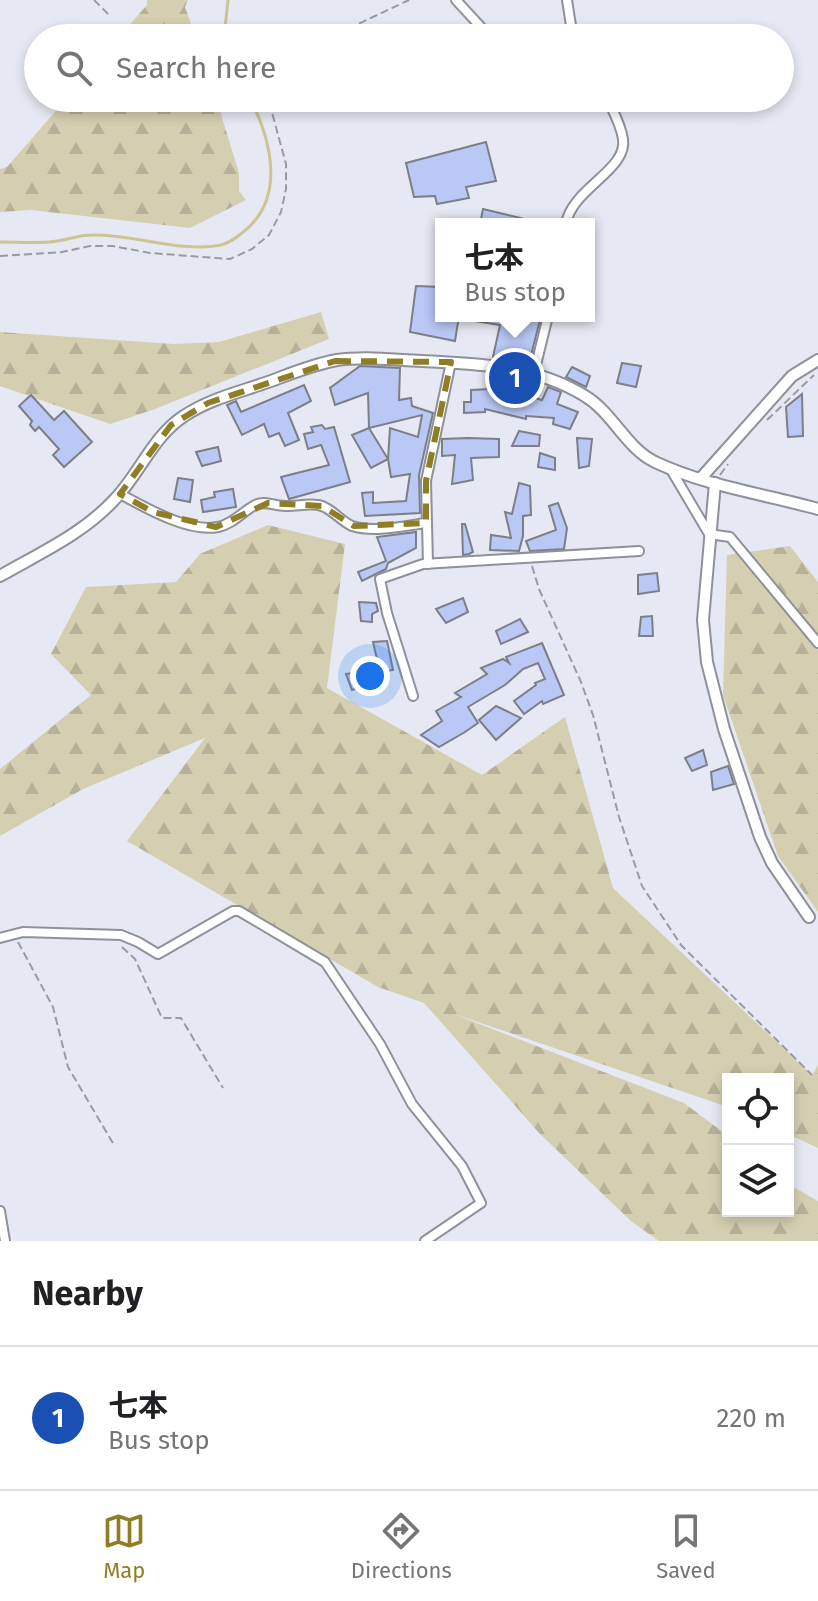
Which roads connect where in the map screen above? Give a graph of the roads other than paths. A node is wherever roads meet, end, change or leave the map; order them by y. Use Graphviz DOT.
graph roads {
  1 [pos="456,0"];
  2 [pos="567,0"];
  3 [pos="478,24"];
  4 [pos="571,24"];
  5 [pos="614,112"];
  6 [pos="567,218"];
  7 [pos="547,322"];
  8 [pos="818,360"];
  9 [pos="451,362"];
  10 [pos="534,373"];
  11 [pos="670,468"];
  12 [pos="701,478"];
  13 [pos="715,483"];
  14 [pos="120,494"];
  15 [pos="818,509"];
  16 [pos="426,523"];
  17 [pos="709,534"];
  18 [pos="639,551"];
  19 [pos="428,564"];
  20 [pos="0,576"];
  21 [pos="818,643"];
  22 [pos="413,696"];
  23 [pos="809,917"];
  24 [pos="0,938"];
  25 [pos="0,1211"];
  26 [pos="5,1241"];
  27 [pos="425,1241"];
  1 -- 3 [label="street"];
  2 -- 4 [label="street"];
  5 -- 6 [label="street"];
  7 -- 10 [label="street"];
  8 -- 12 [label="street"];
  9 -- 10 [label="street"];
  9 -- 14 [label="street"];
  9 -- 16 [label="street"];
  10 -- 11 [label="street"];
  11 -- 12 [label="street"];
  11 -- 17 [label="street"];
  12 -- 13 [label="street"];
  13 -- 15 [label="street"];
  13 -- 17 [label="street"];
  14 -- 16 [label="street"];
  14 -- 20 [label="street"];
  16 -- 19 [label="street"];
  17 -- 21 [label="street"];
  17 -- 23 [label="street"];
  18 -- 19 [label="street"];
  19 -- 22 [label="street"];
  24 -- 27 [label="street"];
  25 -- 26 [label="street"];
}
